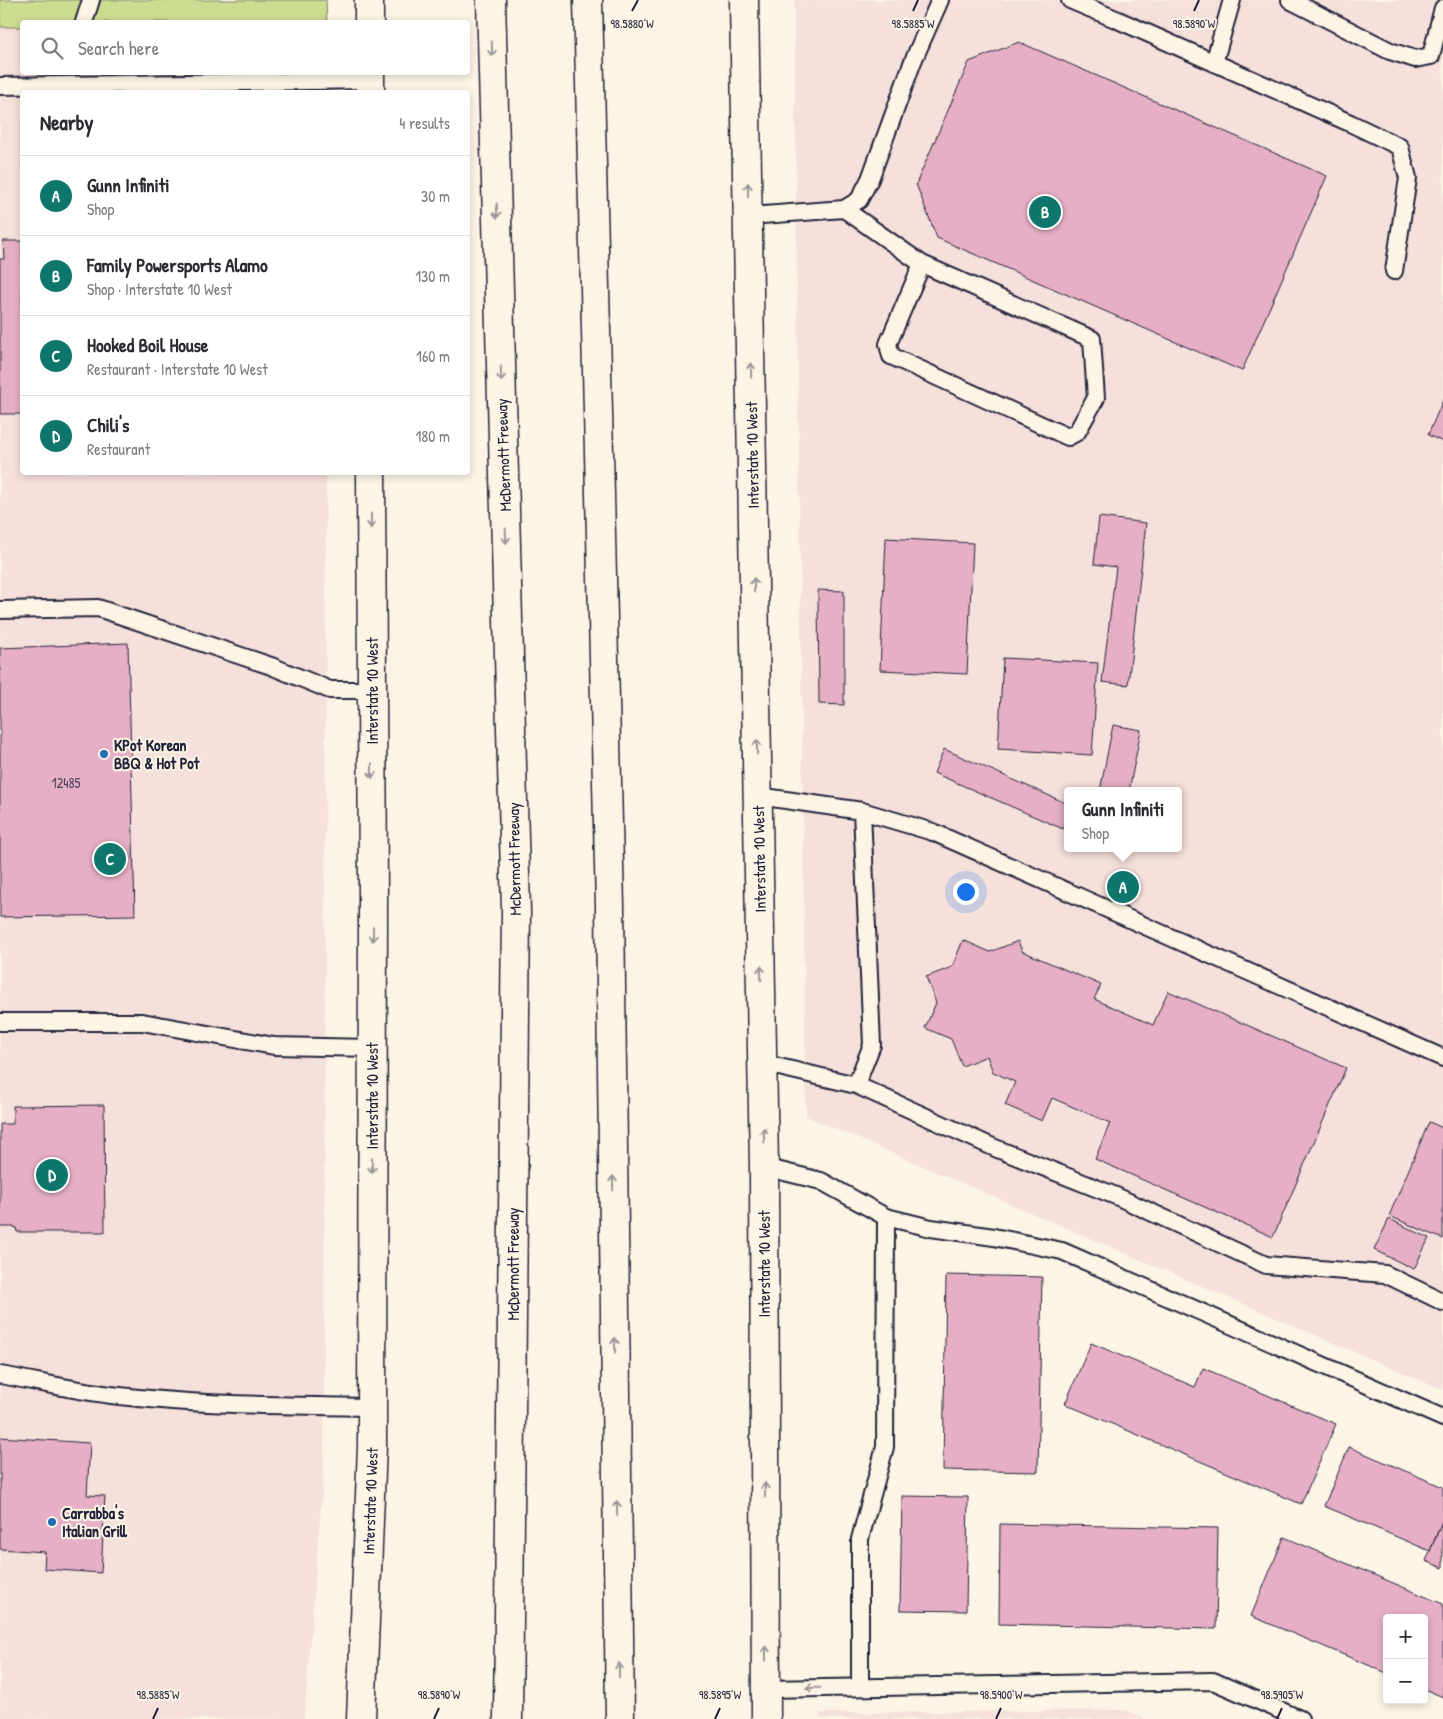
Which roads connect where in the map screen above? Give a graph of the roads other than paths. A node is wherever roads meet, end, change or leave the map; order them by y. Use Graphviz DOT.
graph roads {
  1 [pos="91,0"];
  2 [pos="369,0"];
  3 [pos="491,0"];
  4 [pos="588,0"];
  5 [pos="744,0"];
  6 [pos="940,0"];
  7 [pos="1070,0"];
  8 [pos="1232,0"];
  9 [pos="1290,0"];
  10 [pos="1443,8"];
  11 [pos="85,20"];
  12 [pos="369,20"];
  13 [pos="1214,63"];
  14 [pos="72,78"];
  15 [pos="370,82"];
  16 [pos="0,86"];
  17 [pos="844,209"];
  18 [pos="749,216"];
  19 [pos="922,264"];
  20 [pos="1394,271"];
  21 [pos="371,475"];
  22 [pos="0,610"];
  23 [pos="372,690"];
  24 [pos="758,796"];
  25 [pos="862,811"];
  26 [pos="0,1022"];
  27 [pos="372,1048"];
  28 [pos="1443,1058"];
  29 [pos="762,1063"];
  30 [pos="856,1085"];
  31 [pos="764,1167"];
  32 [pos="886,1217"];
  33 [pos="1443,1302"];
  34 [pos="0,1375"];
  35 [pos="372,1408"];
  36 [pos="1443,1418"];
  37 [pos="860,1687"];
  38 [pos="766,1689"];
  39 [pos="361,1719"];
  40 [pos="508,1719"];
  41 [pos="620,1719"];
  42 [pos="766,1719"];
  43 [pos="1300,1719"];
  1 -- 11 [label="lane"];
  2 -- 12 [label="main road"];
  3 -- 40 [label="main road, McDermott Freeway, one-way"];
  41 -- 4 [label="main road, one-way"];
  18 -- 5 [label="main road, Interstate 10 West, one-way"];
  6 -- 17 [label="lane"];
  7 -- 13 [label="lane"];
  8 -- 13 [label="lane"];
  9 -- 10 [label="lane"];
  13 -- 20 [label="lane"];
  14 -- 15 [label="lane"];
  14 -- 16 [label="lane"];
  17 -- 18 [label="lane"];
  17 -- 19 [label="lane"];
  24 -- 18 [label="main road, Interstate 10 West, one-way"];
  19 -- 19 [label="lane"];
  21 -- 23 [label="main road, Interstate 10 West, one-way"];
  22 -- 23 [label="lane"];
  23 -- 27 [label="main road, Interstate 10 West, one-way"];
  24 -- 25 [label="lane"];
  29 -- 24 [label="main road, Interstate 10 West, one-way"];
  25 -- 28 [label="lane"];
  25 -- 30 [label="lane"];
  26 -- 27 [label="lane"];
  27 -- 35 [label="main road, Interstate 10 West, one-way"];
  29 -- 30 [label="lane"];
  31 -- 29 [label="main road, Interstate 10 West, one-way"];
  30 -- 33 [label="lane"];
  31 -- 32 [label="lane"];
  38 -- 31 [label="main road, Interstate 10 West, one-way"];
  32 -- 36 [label="lane"];
  32 -- 37 [label="lane"];
  34 -- 35 [label="lane"];
  35 -- 39 [label="main road, Interstate 10 West"];
  37 -- 38 [label="lane, one-way"];
  37 -- 43 [label="lane"];
  38 -- 42 [label="main road, Interstate 10 West"];
}
